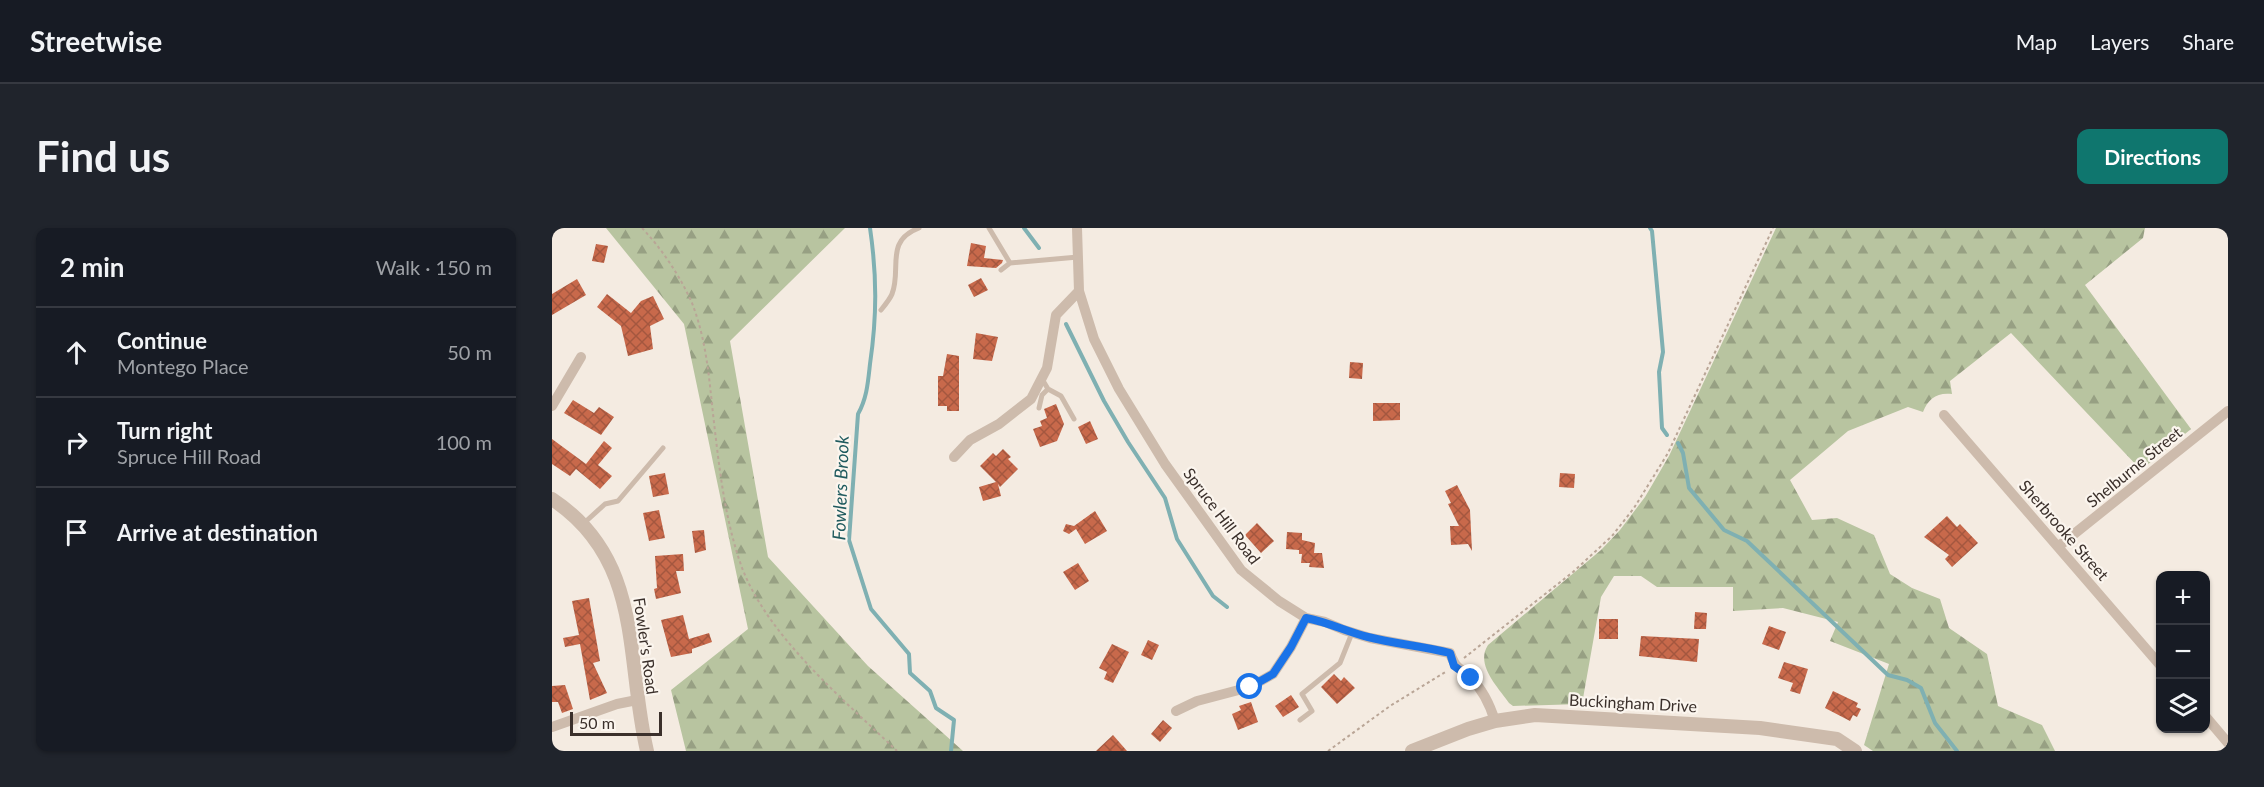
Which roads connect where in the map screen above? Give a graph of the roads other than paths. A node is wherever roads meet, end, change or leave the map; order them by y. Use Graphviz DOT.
graph roads {
  1 [pos="919,228"];
  2 [pos="989,228"];
  3 [pos="1077,228"];
  4 [pos="1078,257"];
  5 [pos="1010,263"];
  6 [pos="1002,270"];
  7 [pos="1079,291"];
  8 [pos="881,310"];
  9 [pos="581,357"];
  10 [pos="1042,378"];
  11 [pos="1048,389"];
  12 [pos="552,406"];
  13 [pos="1039,408"];
  14 [pos="2228,411"];
  15 [pos="1944,415"];
  16 [pos="1074,419"];
  17 [pos="663,448"];
  18 [pos="954,457"];
  19 [pos="552,499"];
  20 [pos="582,525"];
  21 [pos="2059,546"];
  22 [pos="1306,618"];
  23 [pos="1352,633"];
  24 [pos="2156,660"];
  25 [pos="637,700"];
  26 [pos="1176,711"];
  27 [pos="1300,720"];
  28 [pos="1495,721"];
  29 [pos="2210,723"];
  30 [pos="552,727"];
  31 [pos="2228,743"];
  32 [pos="647,751"];
  33 [pos="1412,751"];
  34 [pos="1855,751"];
  1 -- 8 [label="lane"];
  2 -- 5 [label="lane"];
  3 -- 4 [label="street, Spruce Hill Road"];
  4 -- 5 [label="lane"];
  4 -- 7 [label="street, Spruce Hill Road"];
  5 -- 6 [label="lane"];
  7 -- 10 [label="street"];
  7 -- 22 [label="street, Spruce Hill Road"];
  9 -- 12 [label="street"];
  10 -- 11 [label="lane"];
  10 -- 18 [label="street"];
  11 -- 13 [label="lane"];
  11 -- 16 [label="lane"];
  14 -- 21 [label="street, Shelburne Street"];
  15 -- 21 [label="street, Sherbrooke Street"];
  17 -- 20 [label="lane"];
  19 -- 20 [label="street, Fowler's Road"];
  20 -- 25 [label="street, Fowler's Road"];
  21 -- 24 [label="street, Sherbrooke Street"];
  22 -- 23 [label="street, Spruce Hill Road"];
  22 -- 26 [label="street"];
  23 -- 27 [label="lane"];
  23 -- 28 [label="street, Spruce Hill Road"];
  25 -- 30 [label="street"];
  25 -- 32 [label="street, Fowler's Road"];
  28 -- 33 [label="street, Buckingham Drive"];
  28 -- 34 [label="street, Buckingham Drive"];
  29 -- 31 [label="street"];
}
